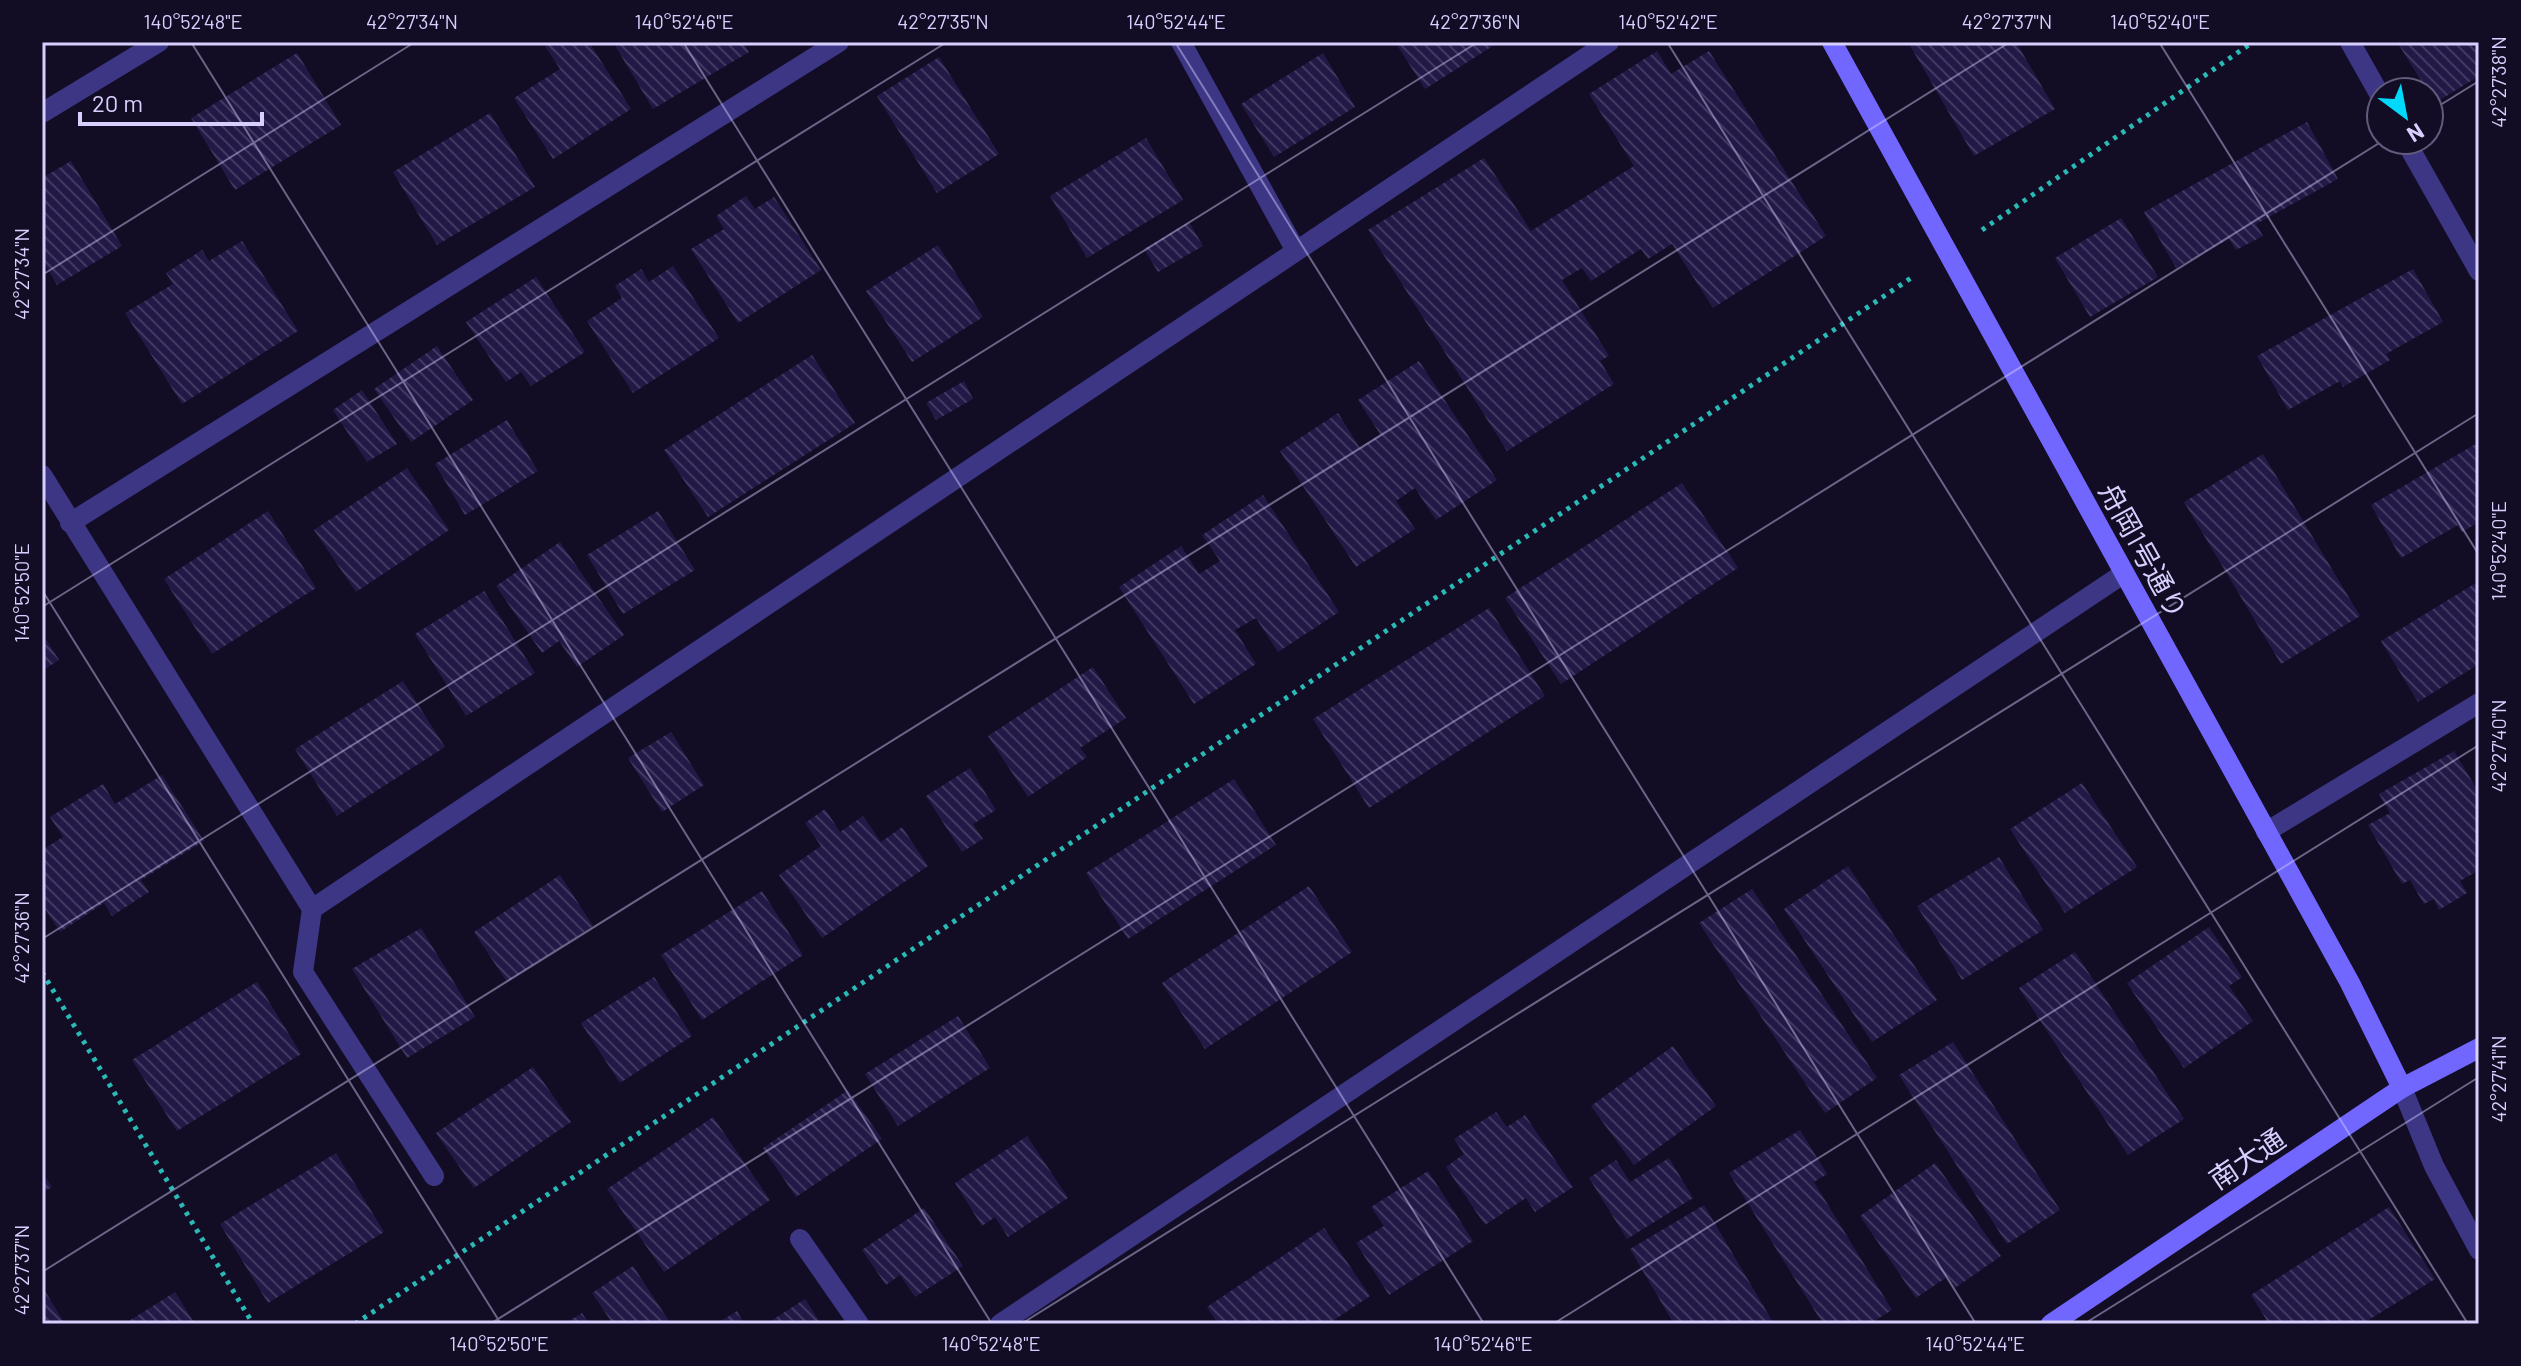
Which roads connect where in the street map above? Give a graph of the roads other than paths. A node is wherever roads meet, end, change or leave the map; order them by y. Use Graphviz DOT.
graph roads {
  1 [pos="159,42"];
  2 [pos="839,42"];
  3 [pos="1181,42"];
  4 [pos="1609,42"];
  5 [pos="1832,42"];
  6 [pos="2350,42"];
  7 [pos="2369,76"];
  8 [pos="42,113"];
  9 [pos="2414,156"];
  10 [pos="1296,251"];
  11 [pos="2479,271"];
  12 [pos="42,475"];
  13 [pos="70,523"];
  14 [pos="2123,574"];
  15 [pos="2479,703"];
  16 [pos="2266,832"];
  17 [pos="312,909"];
  18 [pos="2479,1048"];
  19 [pos="2402,1088"];
  20 [pos="434,1176"];
  21 [pos="800,1239"];
  22 [pos="2479,1250"];
  23 [pos="859,1324"];
  24 [pos="1000,1324"];
  25 [pos="2051,1324"];
  1 -- 8 [label="street"];
  2 -- 13 [label="street"];
  3 -- 10 [label="street"];
  4 -- 10 [label="street"];
  5 -- 14 [label="street, 舟岡1号通り"];
  6 -- 7 [label="street"];
  9 -- 11 [label="street"];
  10 -- 17 [label="street"];
  12 -- 13 [label="street"];
  13 -- 17 [label="street"];
  14 -- 16 [label="street, 舟岡1号通り"];
  14 -- 24 [label="street"];
  15 -- 16 [label="street"];
  16 -- 19 [label="street, 舟岡1号通り"];
  17 -- 20 [label="street"];
  18 -- 19 [label="street, 南大通"];
  19 -- 22 [label="street"];
  19 -- 25 [label="street, 南大通"];
  21 -- 23 [label="street"];
}
